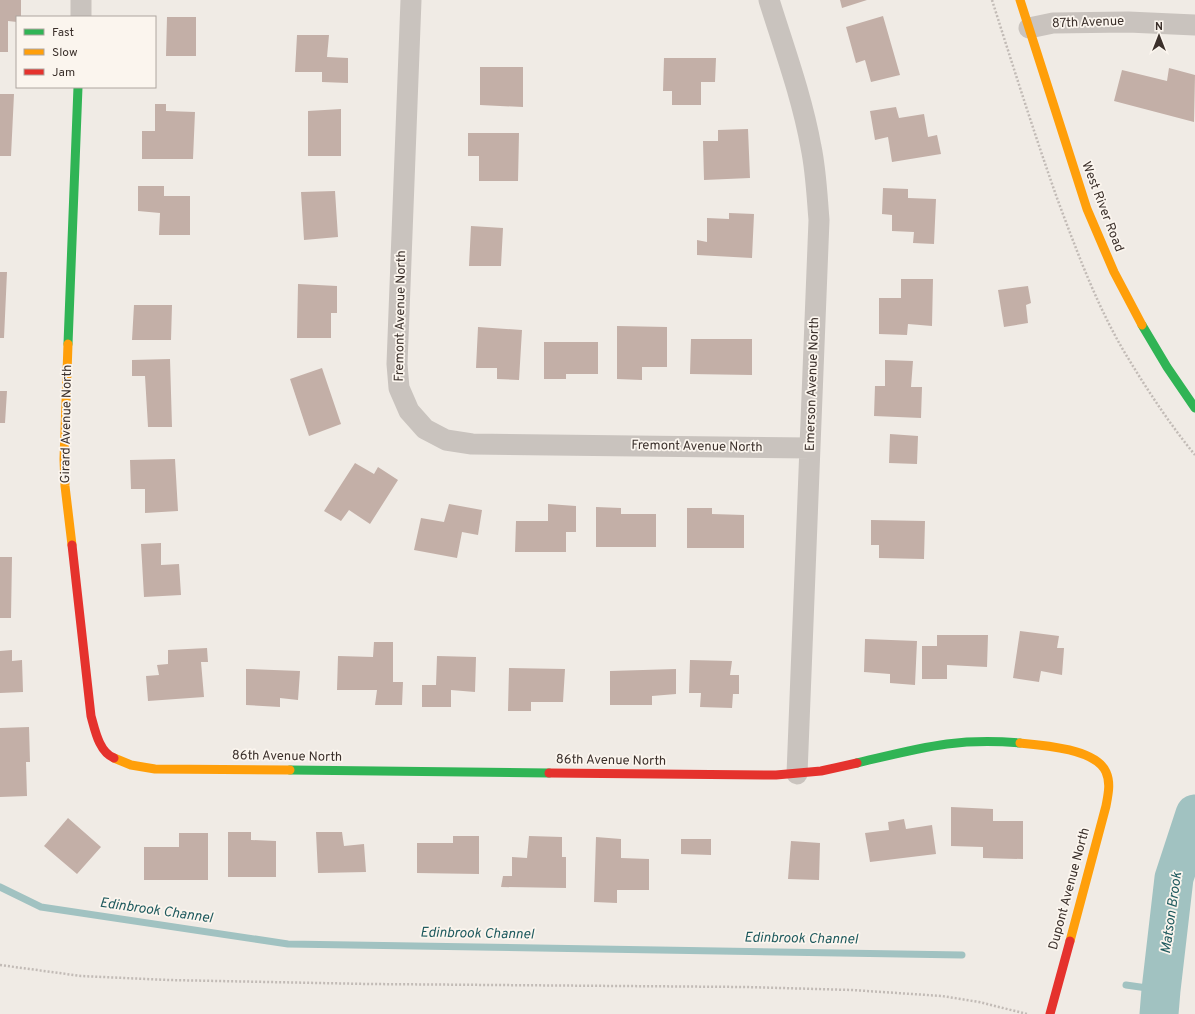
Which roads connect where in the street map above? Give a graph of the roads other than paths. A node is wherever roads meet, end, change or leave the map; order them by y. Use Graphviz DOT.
graph roads {
  1 [pos="82,0"];
  2 [pos="411,0"];
  3 [pos="769,0"];
  4 [pos="1020,0"];
  5 [pos="81,16"];
  6 [pos="1195,26"];
  7 [pos="1029,28"];
  8 [pos="78,88"];
  9 [pos="1195,408"];
  10 [pos="810,448"];
  11 [pos="109,756"];
  12 [pos="1105,770"];
  13 [pos="797,774"];
  14 [pos="1050,1014"];
  1 -- 5 [label="street"];
  2 -- 10 [label="street, Fremont Avenue North"];
  3 -- 10 [label="street, Emerson Avenue North"];
  4 -- 7 [label="street, West River Road"];
  6 -- 7 [label="street, 87th Avenue"];
  7 -- 9 [label="street, West River Road"];
  8 -- 11 [label="street, Girard Avenue North"];
  10 -- 13 [label="street, Emerson Avenue North"];
  11 -- 13 [label="street, 86th Avenue North"];
  12 -- 13 [label="street, 86th Avenue North"];
  12 -- 14 [label="street, Dupont Avenue North"];
}
